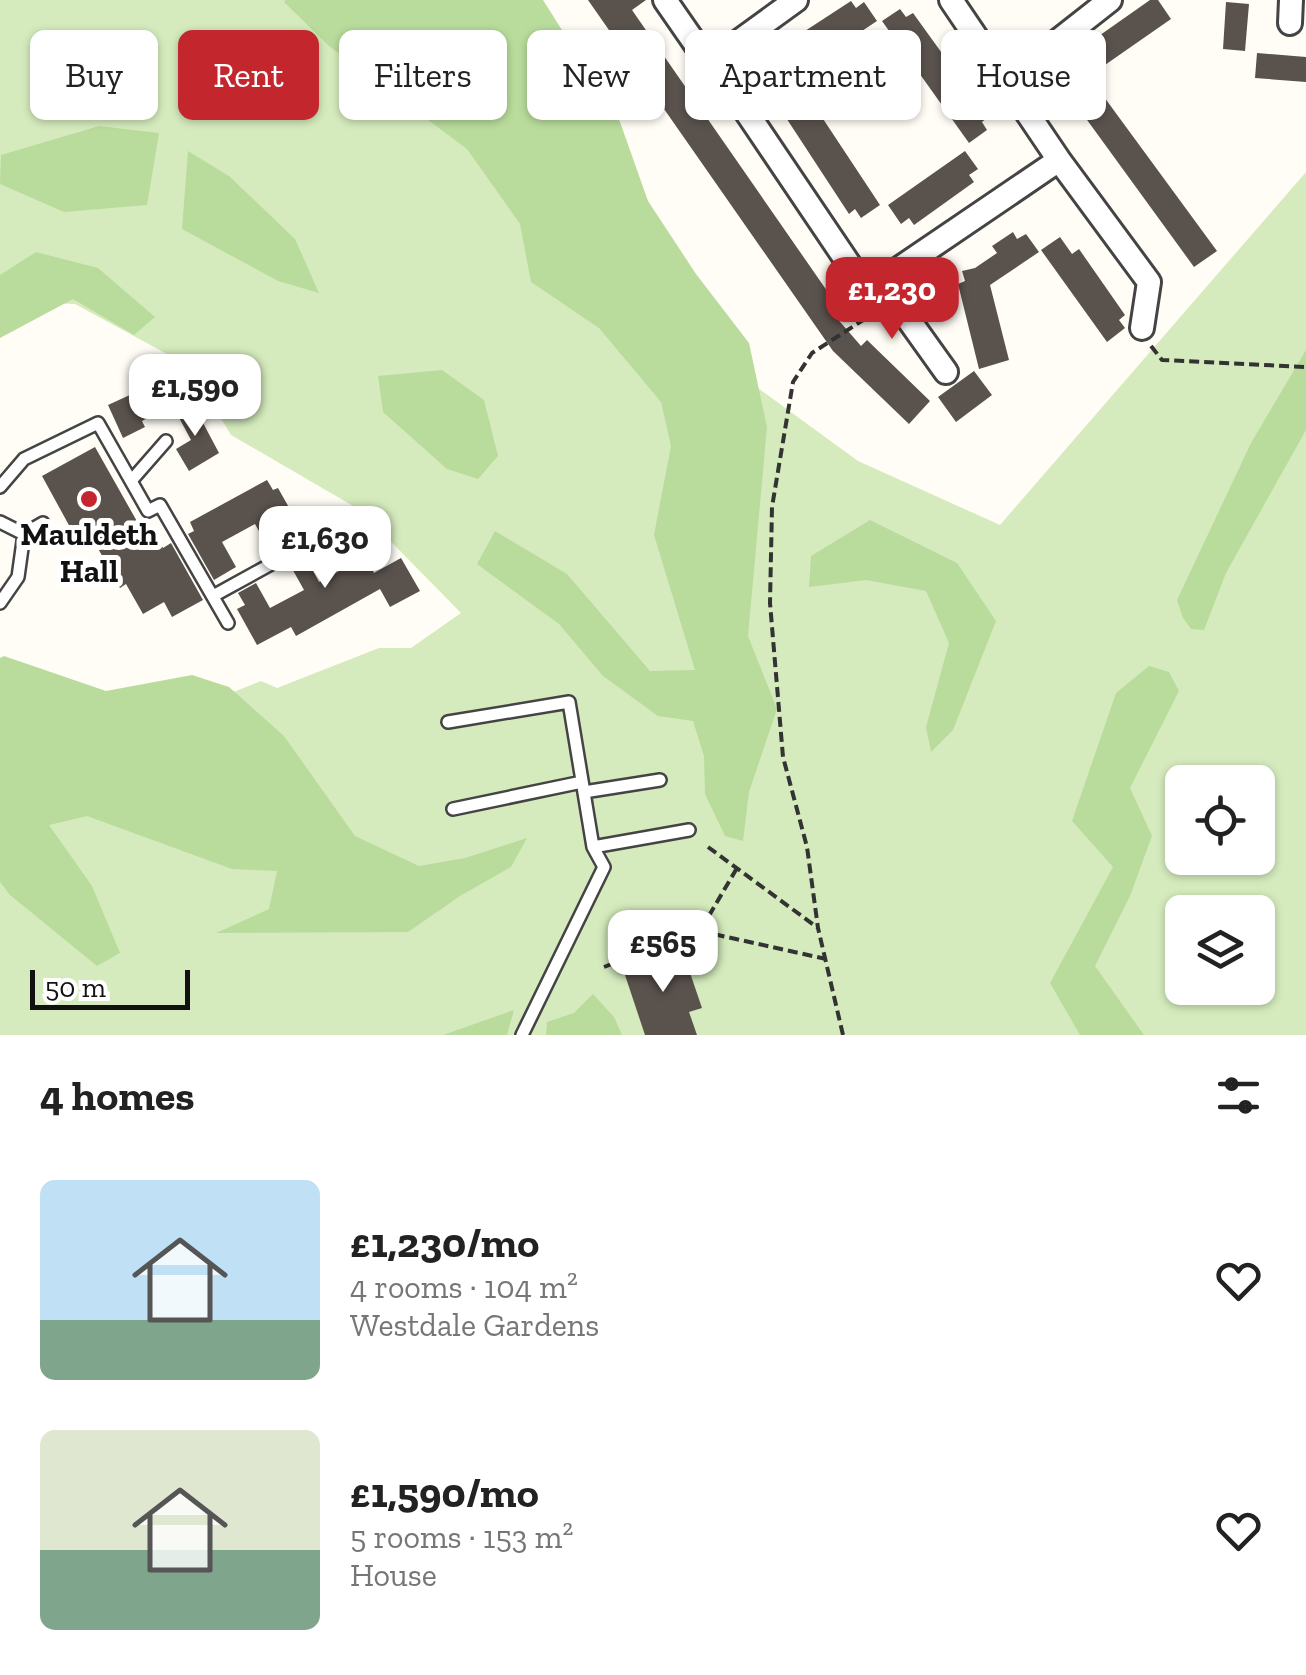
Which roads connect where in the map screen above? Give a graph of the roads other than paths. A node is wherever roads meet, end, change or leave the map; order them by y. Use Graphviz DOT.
graph roads {
  1 [pos="665,0"];
  2 [pos="796,0"];
  3 [pos="950,0"];
  4 [pos="1110,0"];
  5 [pos="686,30"];
  6 [pos="755,30"];
  7 [pos="971,30"];
  8 [pos="1072,30"];
  9 [pos="752,120"];
  10 [pos="1033,120"];
  11 [pos="1059,160"];
  12 [pos="878,283"];
  13 [pos="1142,328"];
  14 [pos="946,372"];
  15 [pos="166,441"];
  16 [pos="131,481"];
  17 [pos="0,487"];
  18 [pos="0,522"];
  19 [pos="42,523"];
  20 [pos="24,534"];
  21 [pos="324,536"];
  22 [pos="213,596"];
  23 [pos="0,603"];
  24 [pos="228,623"];
  25 [pos="448,722"];
  26 [pos="660,780"];
  27 [pos="583,787"];
  28 [pos="453,809"];
  29 [pos="690,830"];
  30 [pos="593,846"];
  31 [pos="522,1035"];
  1 -- 5 [label="street"];
  2 -- 6 [label="street"];
  3 -- 7 [label="street"];
  4 -- 8 [label="street"];
  9 -- 12 [label="street"];
  10 -- 11 [label="street"];
  11 -- 12 [label="street"];
  11 -- 13 [label="street"];
  12 -- 14 [label="street"];
  15 -- 16 [label="lane"];
  16 -- 17 [label="lane"];
  16 -- 22 [label="lane"];
  18 -- 20 [label="lane"];
  19 -- 20 [label="lane"];
  20 -- 23 [label="lane"];
  21 -- 22 [label="lane"];
  22 -- 24 [label="lane"];
  25 -- 27 [label="lane"];
  26 -- 27 [label="lane"];
  27 -- 28 [label="lane"];
  27 -- 30 [label="lane"];
  29 -- 30 [label="lane"];
  30 -- 31 [label="lane"];
}
